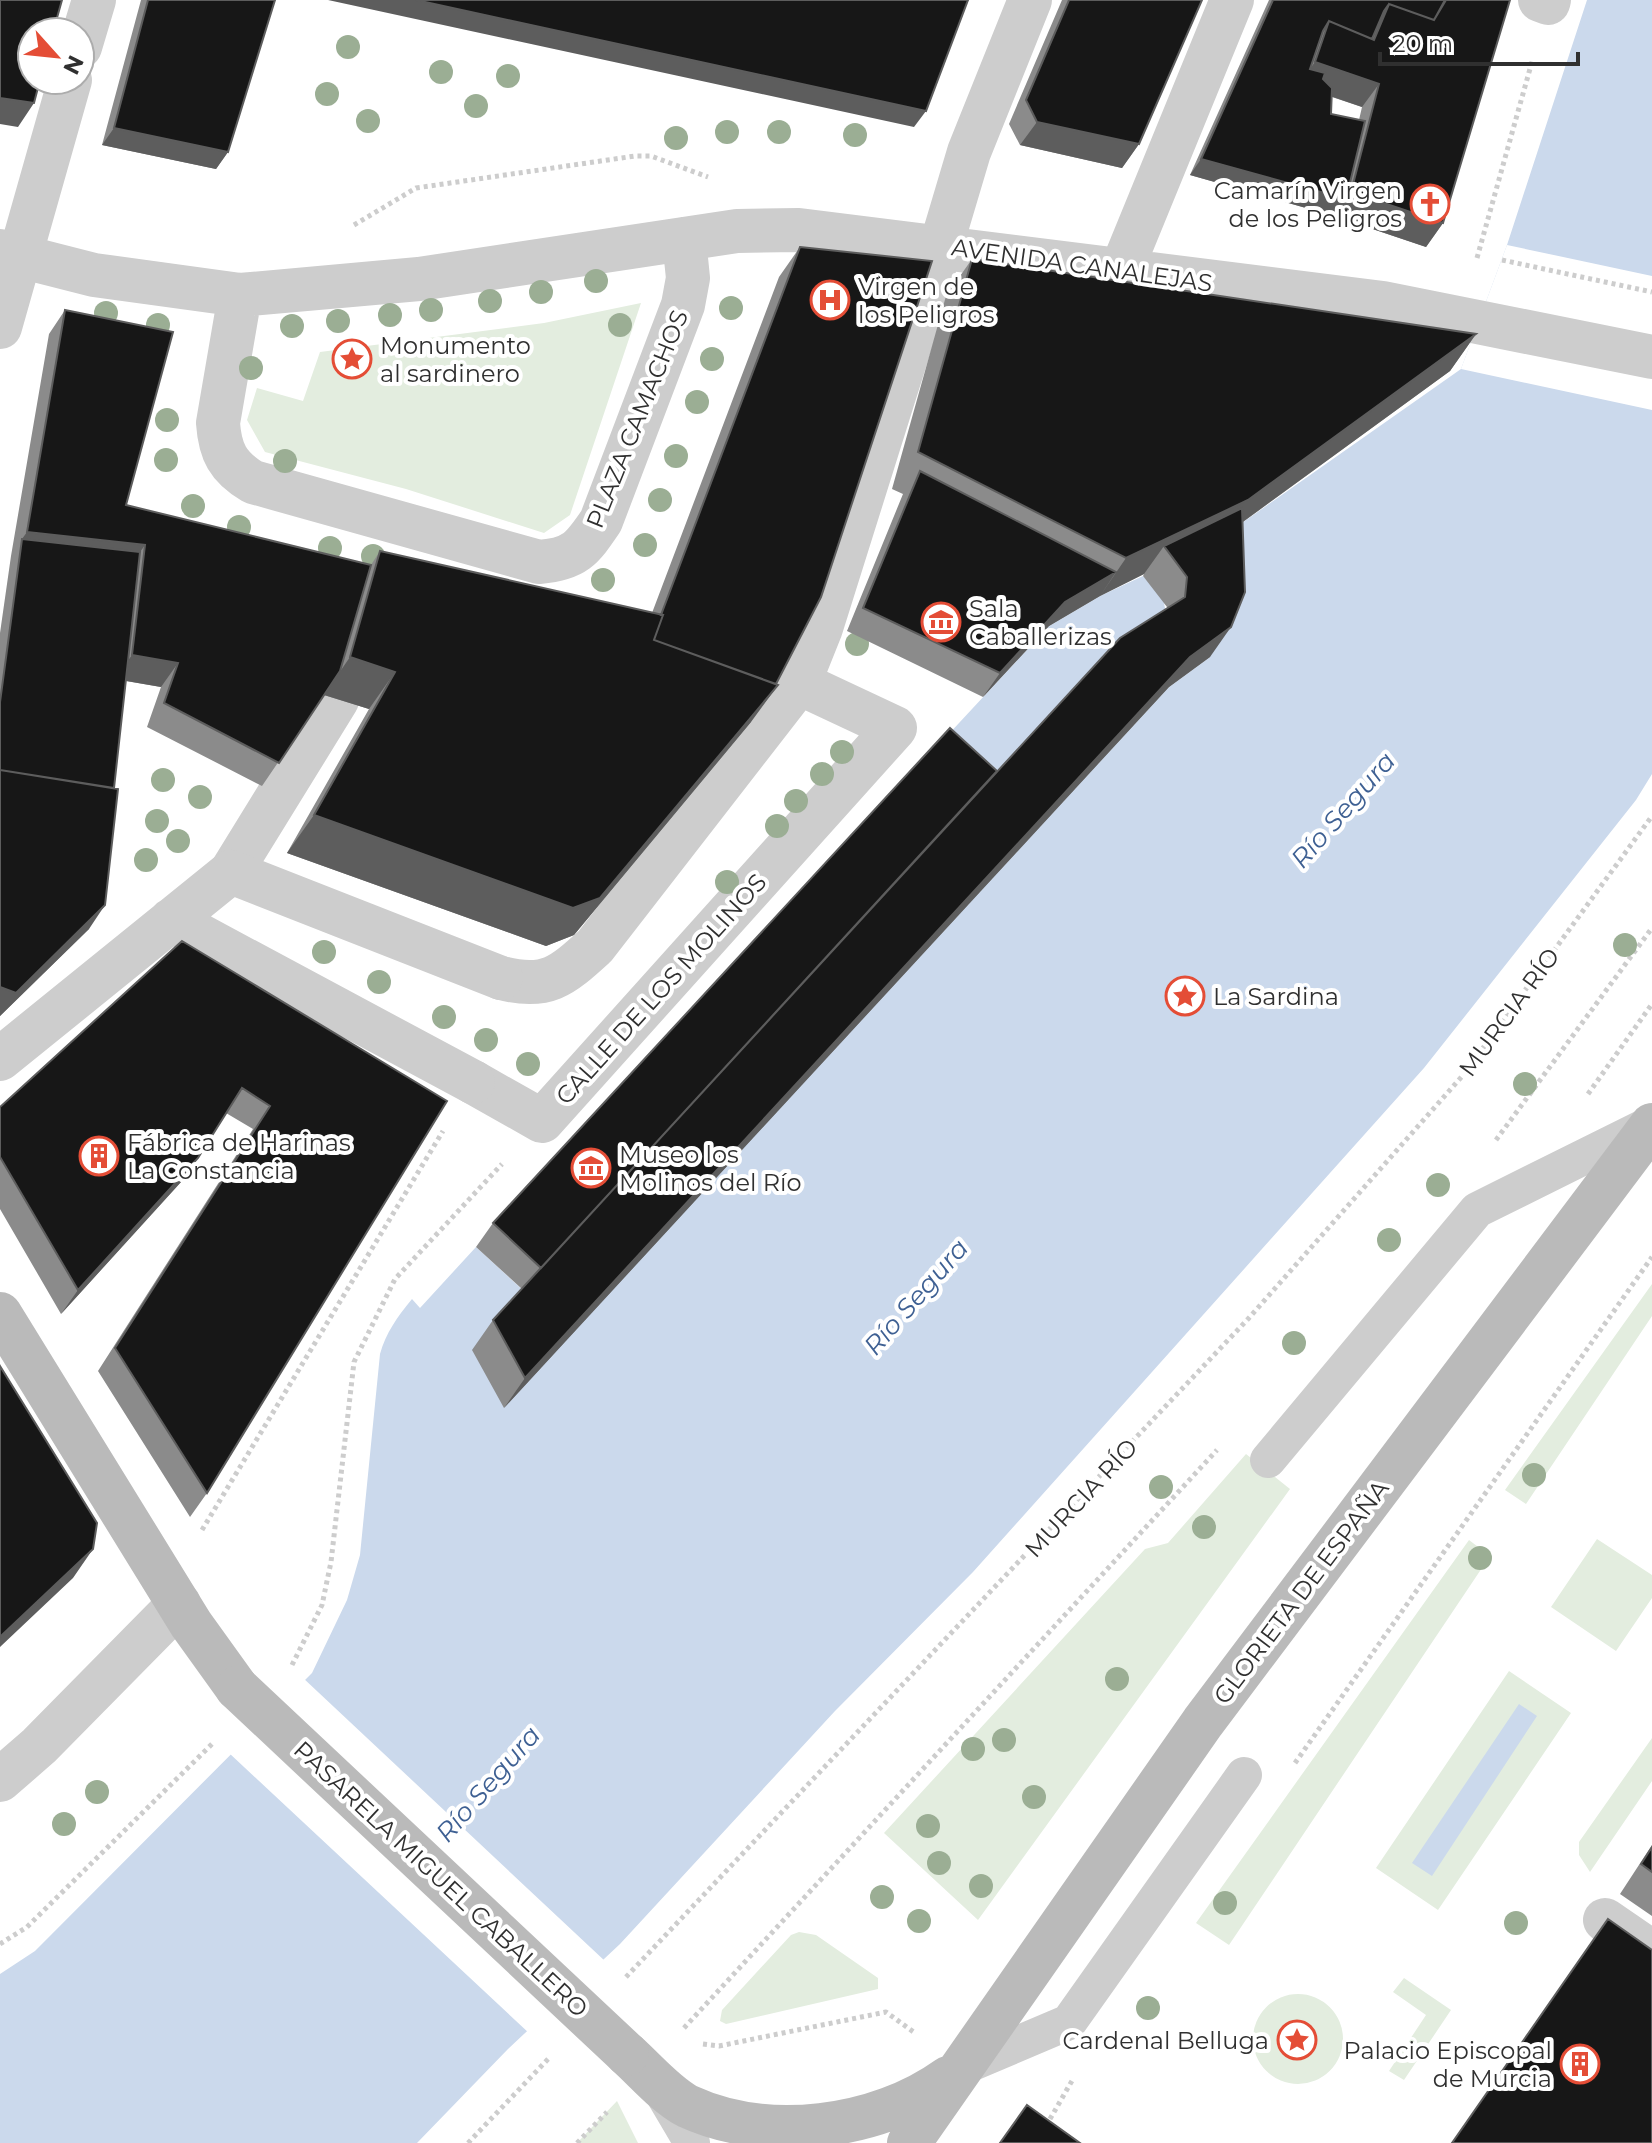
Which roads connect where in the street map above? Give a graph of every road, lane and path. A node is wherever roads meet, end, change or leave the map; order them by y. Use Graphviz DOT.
graph roads {
  1 [pos="1030,0"];
  2 [pos="1232,0"];
  3 [pos="1524,92"];
  4 [pos="64,96"];
  5 [pos="684,239"];
  6 [pos="941,246"];
  7 [pos="10,254"];
  8 [pos="1477,258"];
  9 [pos="1502,260"];
  10 [pos="1121,271"];
  11 [pos="1652,292"];
  12 [pos="240,295"];
  13 [pos="0,327"];
  14 [pos="1652,357"];
  15 [pos="799,683"];
  16 [pos="337,700"];
  17 [pos="1652,816"];
  18 [pos="231,872"];
  19 [pos="171,920"];
  20 [pos="1652,928"];
  21 [pos="0,1059"];
  22 [pos="473,1082"];
  23 [pos="542,1121"];
  24 [pos="1652,1124"];
  25 [pos="1494,1142"];
  26 [pos="1652,1257"];
  27 [pos="0,1314"];
  28 [pos="1220,1447"];
  29 [pos="1268,1460"];
  30 [pos="194,1543"];
  31 [pos="179,1604"];
  32 [pos="286,1671"];
  33 [pos="218,1738"];
  34 [pos="1292,1767"];
  35 [pos="1244,1775"];
  36 [pos="0,1780"];
  37 [pos="1605,1920"];
  38 [pos="0,1944"];
  39 [pos="1652,1952"];
  40 [pos="621,1982"];
  41 [pos="555,2051"];
  42 [pos="649,2055"];
  43 [pos="1082,2066"];
  44 [pos="963,2067"];
  45 [pos="1034,2118"];
  46 [pos="1046,2126"];
  47 [pos="1040,2134"];
  48 [pos="468,2143"];
  49 [pos="577,2143"];
  50 [pos="692,2143"];
  51 [pos="909,2143"];
  1 -- 6 [label="street"];
  2 -- 10 [label="street"];
  3 -- 8 [label="path"];
  4 -- 7 [label="street"];
  5 -- 6 [label="street, AVENIDA CANALEJAS"];
  5 -- 12 [label="street"];
  5 -- 12 [label="street, PLAZA CAMACHOS"];
  6 -- 10 [label="street, AVENIDA CANALEJAS"];
  6 -- 15 [label="street"];
  7 -- 12 [label="street"];
  7 -- 13 [label="street"];
  9 -- 11 [label="path"];
  10 -- 14 [label="street, AVENIDA CANALEJAS"];
  15 -- 18 [label="street"];
  15 -- 23 [label="street, CALLE DE LOS MOLINOS"];
  16 -- 18 [label="street"];
  17 -- 40 [label="path, MURCIA RÍO"];
  18 -- 19 [label="street"];
  19 -- 21 [label="street"];
  19 -- 22 [label="street, CALLE DE LOS MOLINOS"];
  20 -- 25 [label="path"];
  22 -- 23 [label="street, CALLE DE LOS MOLINOS"];
  22 -- 30 [label="path"];
  23 -- 32 [label="path"];
  24 -- 29 [label="lane"];
  24 -- 44 [label="main road, GLORIETA DE ESPAÑA"];
  26 -- 34 [label="path"];
  27 -- 31 [label="main road, PASARELA MIGUEL CABALLERO"];
  28 -- 42 [label="path"];
  31 -- 36 [label="street"];
  31 -- 42 [label="main road, PASARELA MIGUEL CABALLERO, bridge"];
  33 -- 38 [label="path"];
  35 -- 44 [label="lane"];
  37 -- 39 [label="street"];
  41 -- 48 [label="path"];
  42 -- 44 [label="path"];
  42 -- 44 [label="main road, PASARELA MIGUEL CABALLERO"];
  42 -- 49 [label="path"];
  42 -- 50 [label="lane"];
  43 -- 46 [label="path"];
  44 -- 51 [label="main road, GLORIETA DE ESPAÑA"];
  45 -- 46 [label="path"];
  46 -- 47 [label="path"];
}
